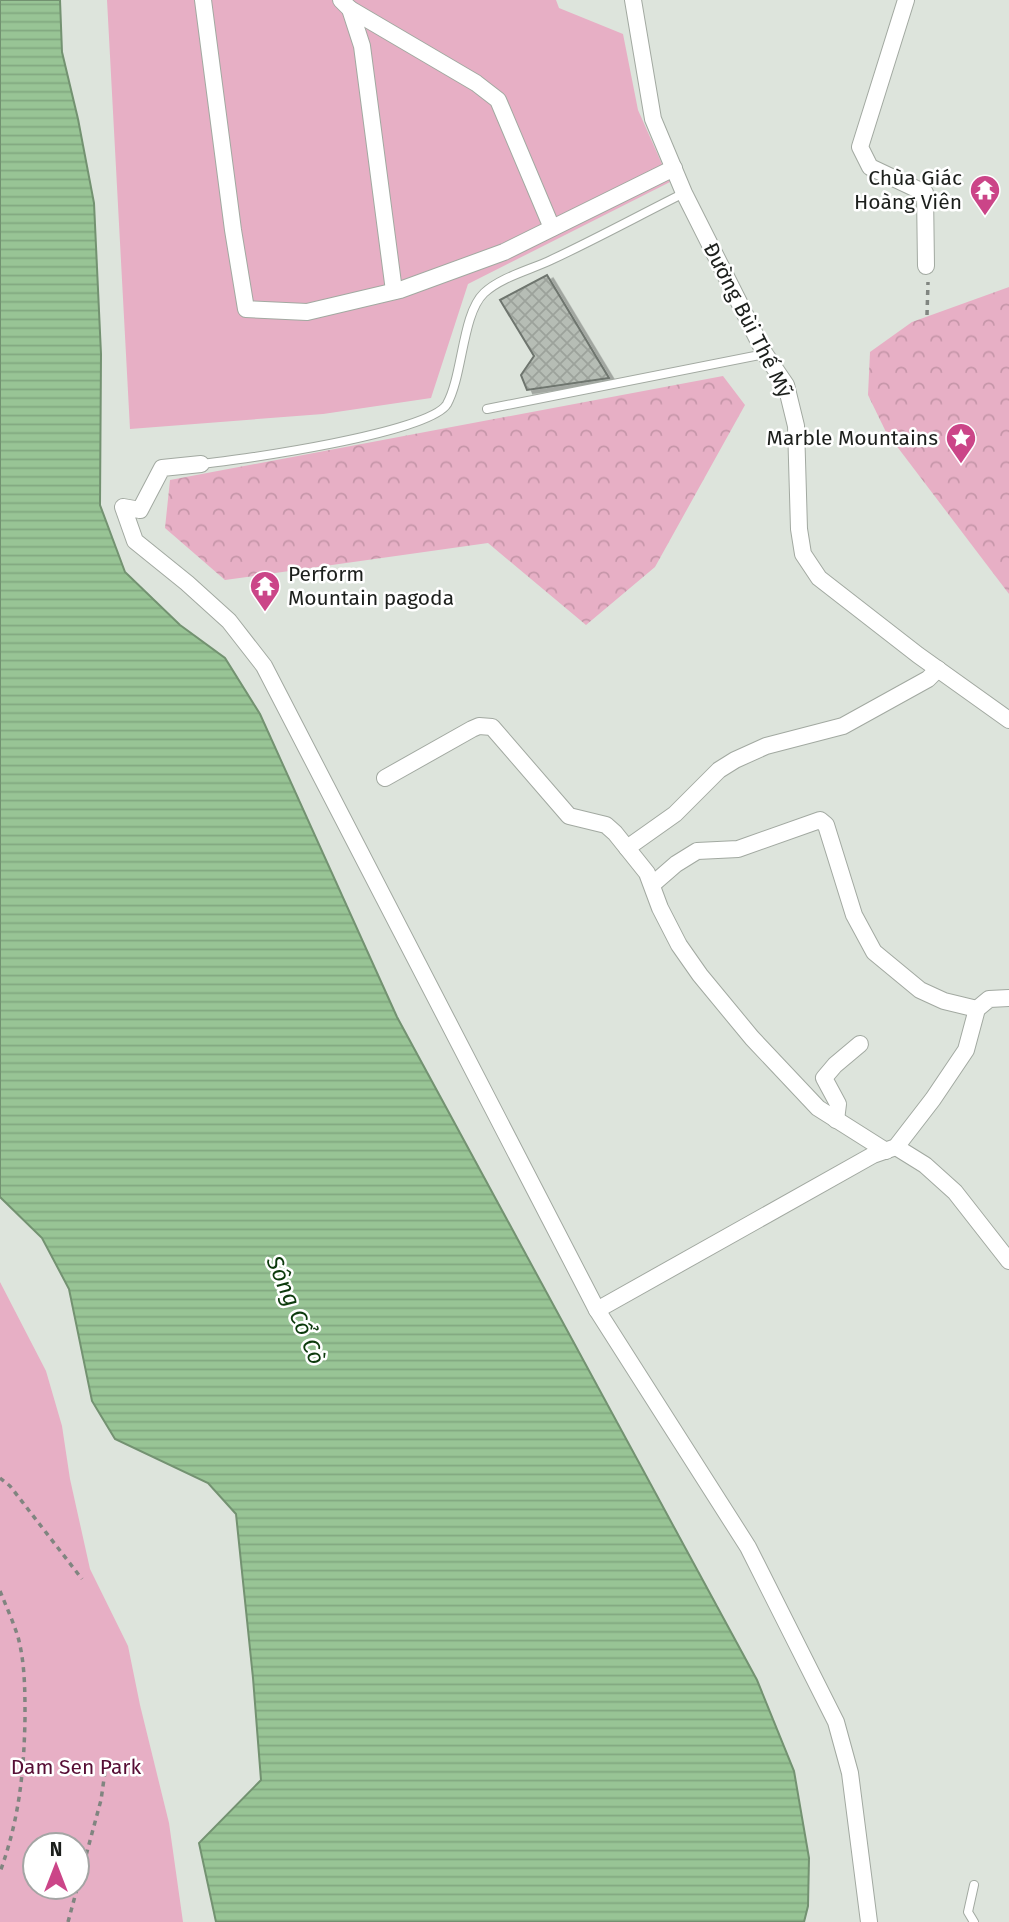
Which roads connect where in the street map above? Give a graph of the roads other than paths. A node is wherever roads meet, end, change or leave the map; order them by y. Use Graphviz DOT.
graph roads {
  1 [pos="202,0"];
  2 [pos="633,0"];
  3 [pos="906,0"];
  4 [pos="345,4"];
  5 [pos="674,168"];
  6 [pos="684,193"];
  7 [pos="552,228"];
  8 [pos="926,266"];
  9 [pos="394,291"];
  10 [pos="765,354"];
  11 [pos="487,410"];
  12 [pos="201,464"];
  13 [pos="938,669"];
  14 [pos="1009,720"];
  15 [pos="385,778"];
  16 [pos="626,848"];
  17 [pos="653,884"];
  18 [pos="1009,998"];
  19 [pos="977,1009"];
  20 [pos="860,1044"];
  21 [pos="836,1120"];
  22 [pos="891,1149"];
  23 [pos="1009,1261"];
  24 [pos="597,1310"];
  25 [pos="974,1885"];
  26 [pos="869,1922"];
  27 [pos="974,1922"];
  1 -- 9 [label="street"];
  2 -- 5 [label="street, Đường Bùi Thế Mỹ"];
  3 -- 8 [label="street"];
  4 -- 7 [label="street"];
  4 -- 9 [label="street"];
  5 -- 6 [label="street, Đường Bùi Thế Mỹ"];
  5 -- 7 [label="street"];
  6 -- 10 [label="street, Đường Bùi Thế Mỹ"];
  6 -- 12 [label="lane"];
  7 -- 9 [label="street"];
  10 -- 11 [label="lane"];
  10 -- 13 [label="street, Đường Bùi Thế Mỹ"];
  12 -- 24 [label="street"];
  13 -- 14 [label="street, Đường Bùi Thế Mỹ"];
  13 -- 16 [label="street"];
  15 -- 16 [label="street"];
  16 -- 17 [label="street"];
  17 -- 19 [label="street"];
  17 -- 21 [label="street"];
  18 -- 19 [label="street"];
  19 -- 22 [label="street"];
  20 -- 21 [label="street"];
  21 -- 22 [label="street"];
  22 -- 23 [label="street"];
  22 -- 24 [label="street"];
  24 -- 26 [label="street"];
  25 -- 27 [label="lane"];
}
